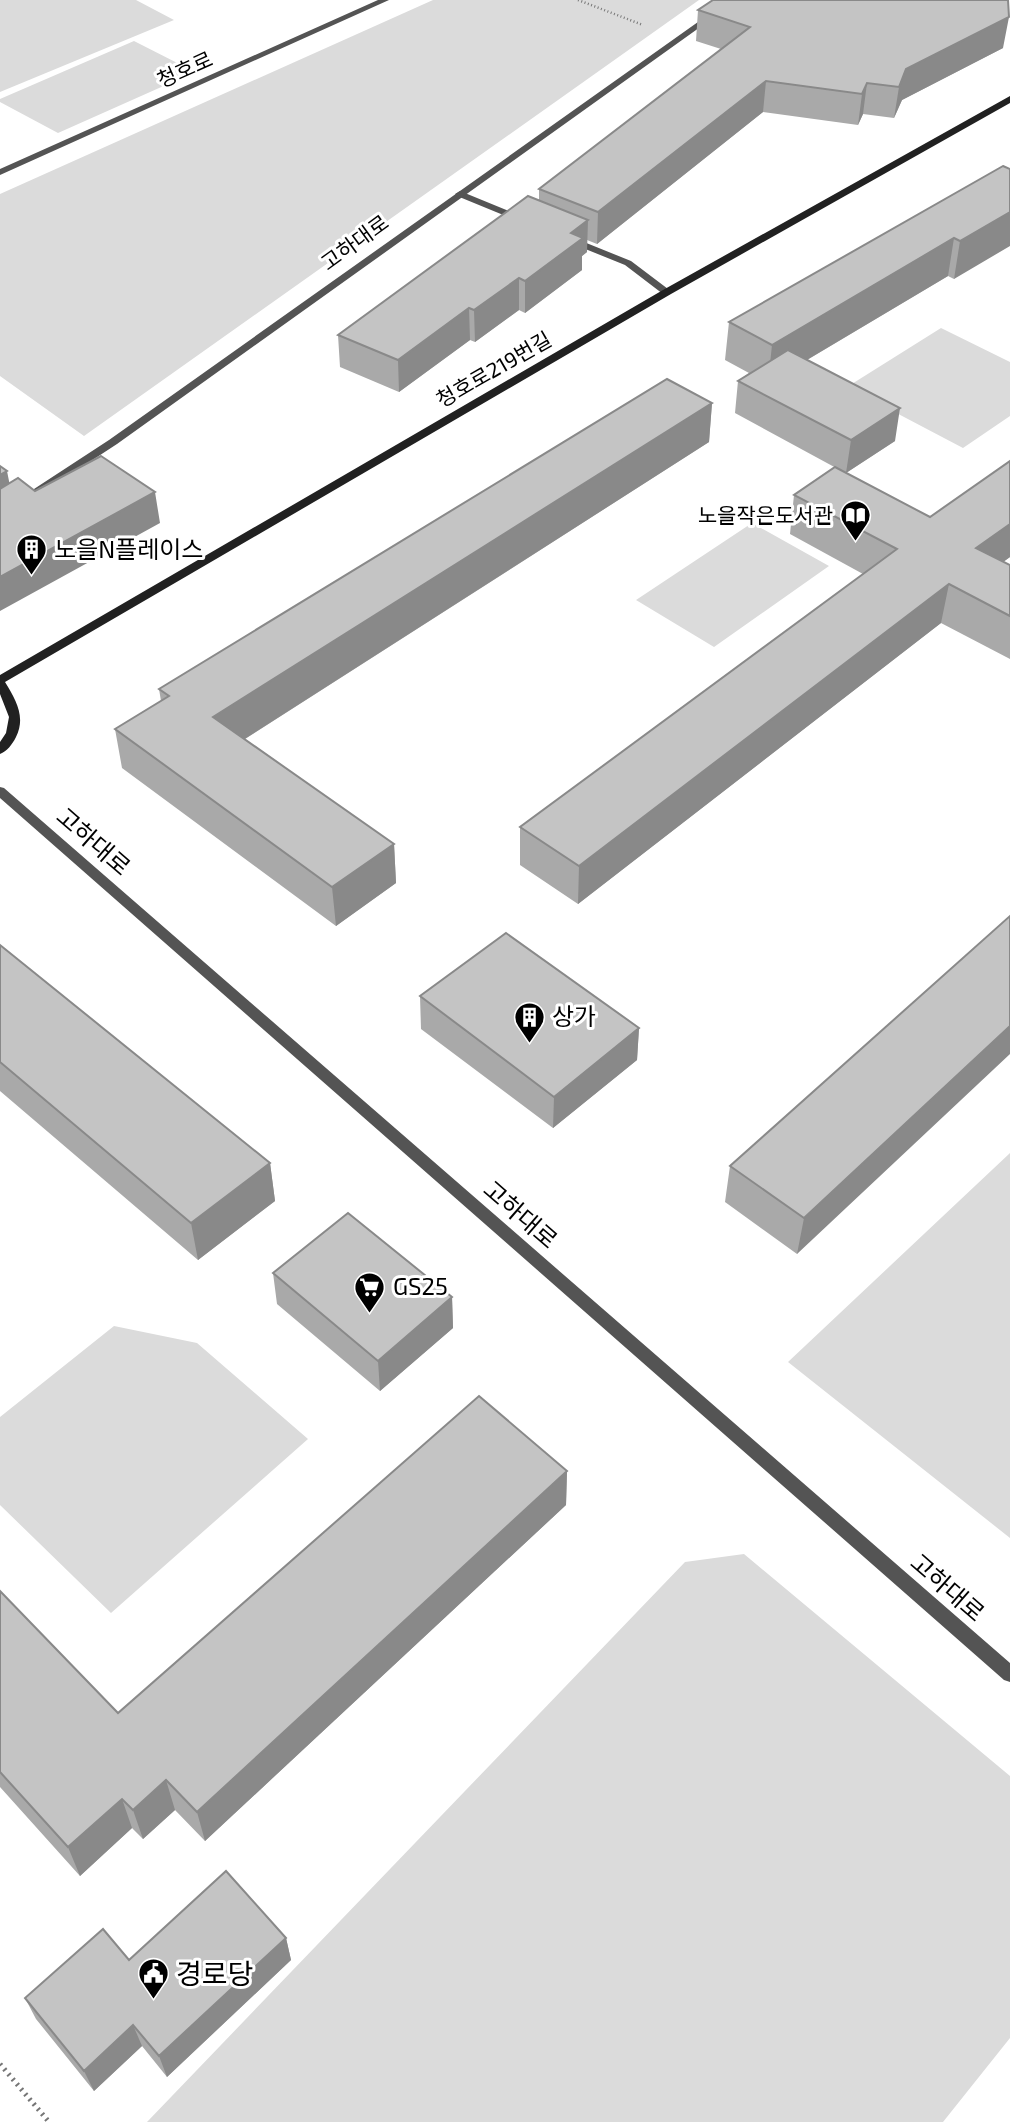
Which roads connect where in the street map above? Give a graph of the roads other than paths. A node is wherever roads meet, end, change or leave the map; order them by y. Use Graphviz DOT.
graph roads {
  1 [pos="385,0"];
  2 [pos="734,0"];
  3 [pos="1010,99"];
  4 [pos="0,172"];
  5 [pos="460,194"];
  6 [pos="537,226"];
  7 [pos="563,237"];
  8 [pos="667,292"];
  9 [pos="27,499"];
  10 [pos="0,682"];
  11 [pos="0,750"];
  12 [pos="0,791"];
  13 [pos="1010,1674"];
  1 -- 4 [label="street, 청호로"];
  2 -- 5 [label="street, 고하대로"];
  3 -- 8 [label="street, 청호로219번길"];
  5 -- 6 [label="street"];
  5 -- 9 [label="street, 고하대로"];
  7 -- 8 [label="street"];
  8 -- 10 [label="street, 청호로219번길"];
  10 -- 11 [label="street"];
  12 -- 13 [label="street, 고하대로"];
}
